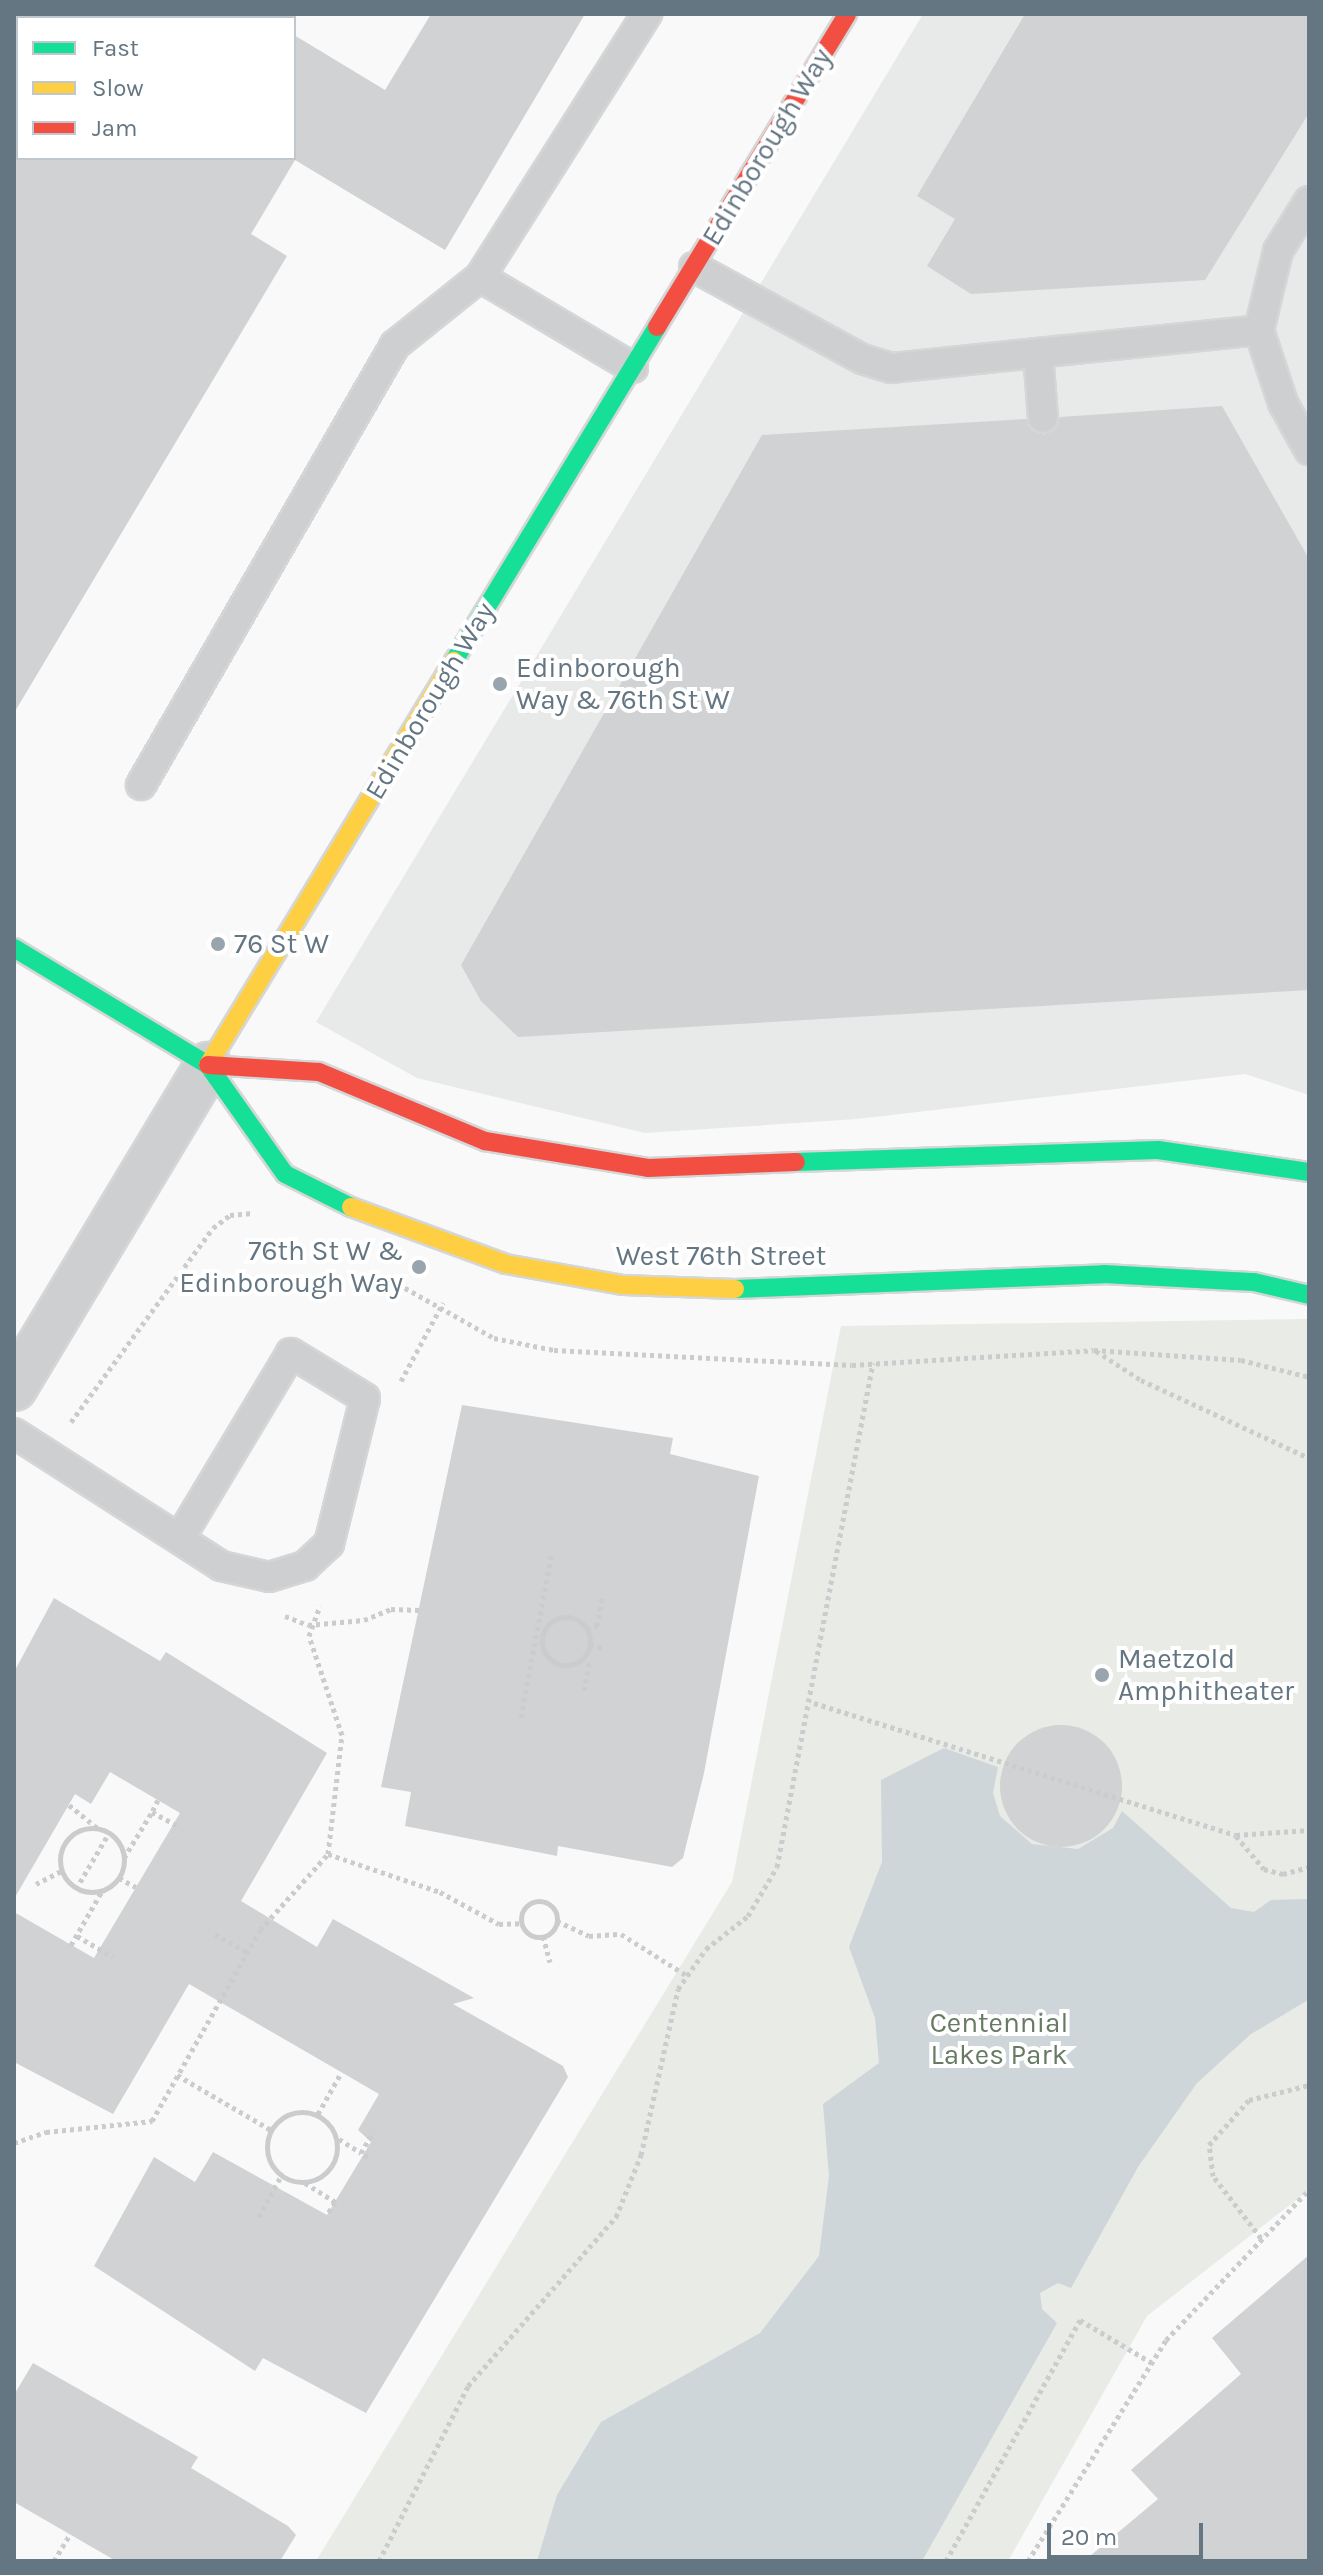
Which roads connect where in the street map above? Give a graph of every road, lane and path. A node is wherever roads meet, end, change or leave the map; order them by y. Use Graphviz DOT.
graph roads {
  1 [pos="647,14"];
  2 [pos="847,14"];
  3 [pos="1309,201"];
  4 [pos="694,267"];
  5 [pos="480,277"];
  6 [pos="1259,330"];
  7 [pos="1038,353"];
  8 [pos="633,368"];
  9 [pos="1043,418"];
  10 [pos="1309,450"];
  11 [pos="141,785"];
  12 [pos="14,948"];
  13 [pos="208,1065"];
  14 [pos="1309,1172"];
  15 [pos="263,1219"];
  16 [pos="378,1274"];
  17 [pos="1309,1295"];
  18 [pos="443,1303"];
  19 [pos="1094,1350"];
  20 [pos="873,1363"];
  21 [pos="1309,1377"];
  22 [pos="398,1386"];
  23 [pos="14,1388"];
  24 [pos="14,1433"];
  25 [pos="46,1453"];
  26 [pos="1309,1458"];
  27 [pos="181,1536"];
  28 [pos="552,1552"];
  29 [pos="326,1594"];
  30 [pos="602,1598"];
  31 [pos="587,1630"];
  32 [pos="527,1632"];
  33 [pos="539,1634"];
  34 [pos="590,1645"];
  35 [pos="603,1648"];
  36 [pos="582,1658"];
  37 [pos="584,1692"];
  38 [pos="814,1703"];
  39 [pos="521,1717"];
  40 [pos="158,1800"];
  41 [pos="69,1805"];
  42 [pos="152,1812"];
  43 [pos="180,1827"];
  44 [pos="98,1828"];
  45 [pos="1309,1830"];
  46 [pos="109,1833"];
  47 [pos="1236,1835"];
  48 [pos="328,1854"];
  49 [pos="124,1858"];
  50 [pos="1309,1867"];
  51 [pos="61,1871"];
  52 [pos="119,1878"];
  53 [pos="36,1884"];
  54 [pos="136,1887"];
  55 [pos="76,1889"];
  56 [pos="102,1891"];
  57 [pos="557,1921"];
  58 [pos="522,1923"];
  59 [pos="215,1934"];
  60 [pos="77,1936"];
  61 [pos="543,1936"];
  62 [pos="71,1945"];
  63 [pos="248,1953"];
  64 [pos="113,1957"];
  65 [pos="550,1962"];
  66 [pos="686,1975"];
  67 [pos="341,2073"];
  68 [pos="177,2075"];
  69 [pos="1309,2085"];
  70 [pos="318,2114"];
  71 [pos="273,2131"];
  72 [pos="373,2132"];
  73 [pos="339,2139"];
  74 [pos="14,2143"];
  75 [pos="361,2153"];
  76 [pos="368,2157"];
  77 [pos="280,2178"];
  78 [pos="305,2183"];
  79 [pos="1309,2190"];
  80 [pos="327,2215"];
  81 [pos="259,2217"];
  82 [pos="1261,2238"];
  83 [pos="1152,2363"];
  84 [pos="70,2534"];
  85 [pos="54,2561"];
  86 [pos="379,2561"];
  87 [pos="946,2561"];
  88 [pos="1028,2561"];
  1 -- 5 [label="lane"];
  2 -- 4 [label="street, Edinborough Way"];
  3 -- 6 [label="lane"];
  4 -- 7 [label="lane"];
  4 -- 8 [label="street, Edinborough Way"];
  5 -- 8 [label="lane"];
  5 -- 11 [label="lane"];
  6 -- 7 [label="lane"];
  6 -- 10 [label="lane"];
  7 -- 9 [label="lane"];
  8 -- 13 [label="street, Edinborough Way"];
  12 -- 13 [label="street, West 76th Street"];
  13 -- 14 [label="street, West 76th Street"];
  13 -- 17 [label="street, West 76th Street"];
  13 -- 23 [label="street, Edinborough Way"];
  15 -- 25 [label="path"];
  16 -- 18 [label="path"];
  18 -- 20 [label="path"];
  18 -- 22 [label="path"];
  19 -- 20 [label="path"];
  19 -- 21 [label="path"];
  19 -- 26 [label="path"];
  20 -- 38 [label="path"];
  24 -- 25 [label="lane"];
  25 -- 27 [label="lane"];
  27 -- 27 [label="lane"];
  28 -- 33 [label="path"];
  29 -- 48 [label="path"];
  30 -- 31 [label="path"];
  31 -- 33 [label="path"];
  31 -- 34 [label="path"];
  32 -- 33 [label="path"];
  33 -- 36 [label="path"];
  33 -- 39 [label="path"];
  34 -- 35 [label="path"];
  34 -- 36 [label="path"];
  36 -- 37 [label="path"];
  38 -- 47 [label="path"];
  38 -- 66 [label="path"];
  40 -- 42 [label="path"];
  41 -- 44 [label="path"];
  42 -- 43 [label="path"];
  42 -- 49 [label="path"];
  44 -- 46 [label="path"];
  44 -- 51 [label="path"];
  45 -- 47 [label="path"];
  46 -- 49 [label="path"];
  46 -- 55 [label="path"];
  47 -- 50 [label="path"];
  48 -- 58 [label="path"];
  48 -- 63 [label="path"];
  49 -- 52 [label="path"];
  51 -- 53 [label="path"];
  51 -- 55 [label="path"];
  52 -- 54 [label="path"];
  52 -- 56 [label="path"];
  55 -- 56 [label="path"];
  56 -- 60 [label="path"];
  57 -- 58 [label="path"];
  57 -- 61 [label="path"];
  57 -- 66 [label="path"];
  58 -- 61 [label="path"];
  59 -- 63 [label="path"];
  60 -- 62 [label="path"];
  60 -- 64 [label="path"];
  61 -- 65 [label="path"];
  63 -- 68 [label="path"];
  66 -- 86 [label="path"];
  67 -- 70 [label="path"];
  68 -- 71 [label="path"];
  68 -- 74 [label="path"];
  69 -- 82 [label="path"];
  70 -- 71 [label="path"];
  70 -- 73 [label="path"];
  71 -- 77 [label="path"];
  72 -- 75 [label="path"];
  73 -- 75 [label="path"];
  73 -- 78 [label="path"];
  75 -- 76 [label="path"];
  77 -- 78 [label="path"];
  77 -- 81 [label="path"];
  78 -- 80 [label="path"];
  79 -- 82 [label="path"];
  82 -- 83 [label="path"];
  83 -- 87 [label="path"];
  83 -- 88 [label="path"];
  84 -- 85 [label="path"];
}
